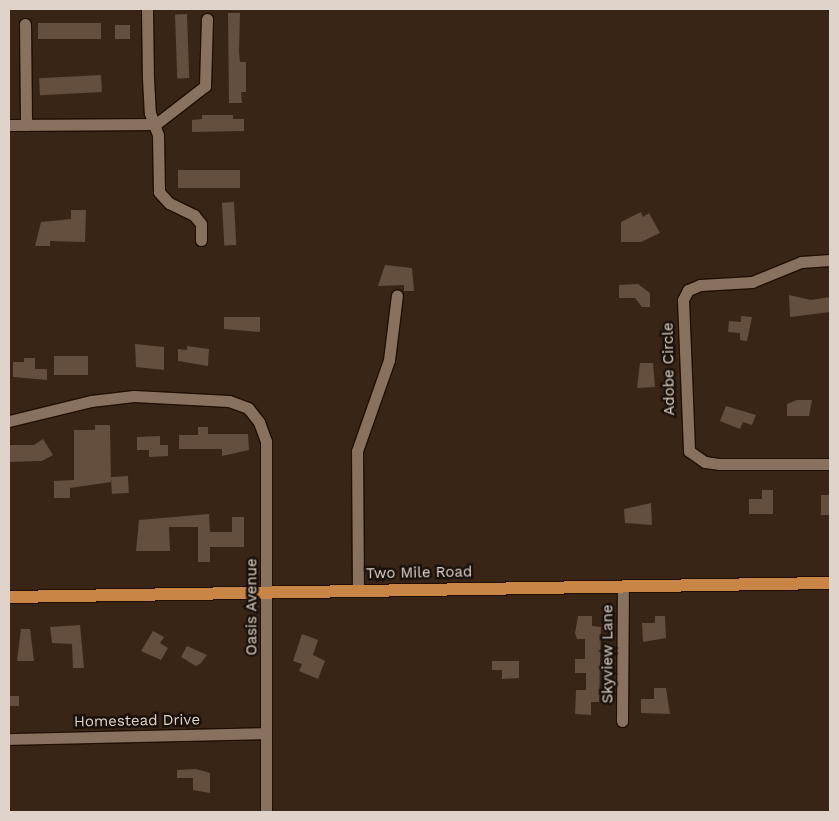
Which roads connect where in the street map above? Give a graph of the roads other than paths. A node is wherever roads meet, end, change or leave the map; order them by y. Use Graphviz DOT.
graph roads {
  1 [pos="147,9"];
  2 [pos="207,20"];
  3 [pos="25,24"];
  4 [pos="156,124"];
  5 [pos="9,125"];
  6 [pos="26,125"];
  7 [pos="201,240"];
  8 [pos="830,260"];
  9 [pos="397,295"];
  10 [pos="9,421"];
  11 [pos="830,464"];
  12 [pos="830,583"];
  13 [pos="623,586"];
  14 [pos="358,591"];
  15 [pos="267,592"];
  16 [pos="9,597"];
  17 [pos="622,721"];
  18 [pos="266,733"];
  19 [pos="9,739"];
  20 [pos="266,812"];
  1 -- 4 [label="street"];
  2 -- 4 [label="street"];
  3 -- 6 [label="street"];
  4 -- 6 [label="street"];
  4 -- 7 [label="street"];
  5 -- 6 [label="street"];
  8 -- 11 [label="street, Adobe Circle"];
  9 -- 14 [label="street"];
  10 -- 15 [label="street, Oasis Avenue"];
  12 -- 13 [label="main road, Two Mile Road"];
  13 -- 14 [label="main road, Two Mile Road"];
  13 -- 17 [label="street, Skyview Lane"];
  14 -- 15 [label="main road, Two Mile Road"];
  15 -- 16 [label="main road, Two Mile Road"];
  15 -- 18 [label="street, Oasis Avenue"];
  18 -- 19 [label="street, Homestead Drive"];
  18 -- 20 [label="street, Oasis Avenue"];
}
